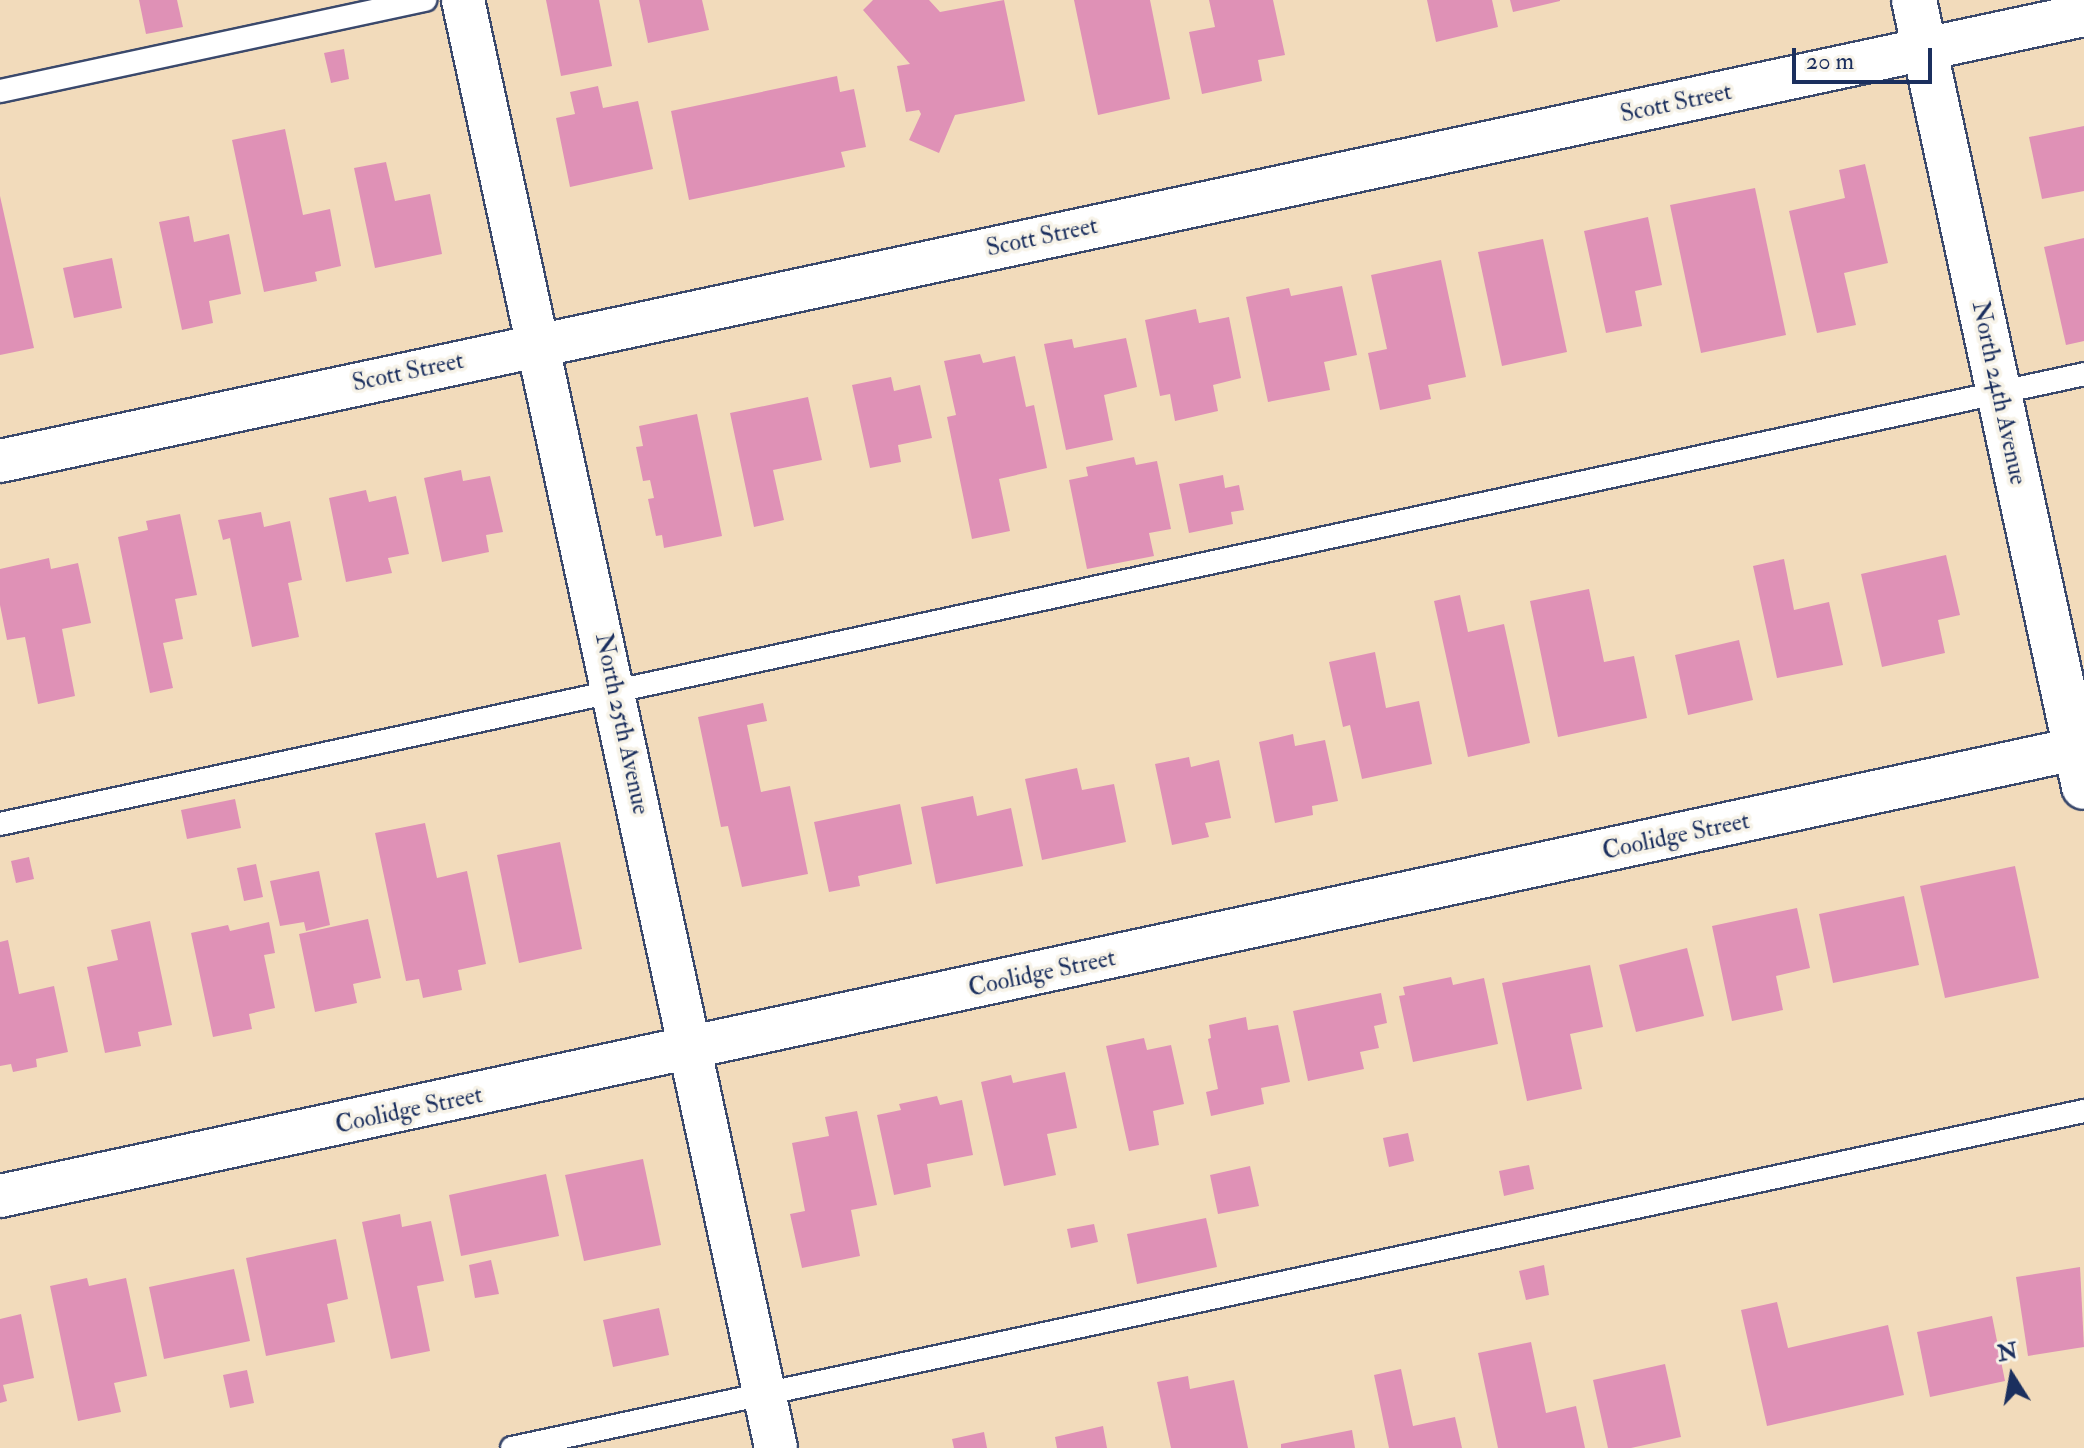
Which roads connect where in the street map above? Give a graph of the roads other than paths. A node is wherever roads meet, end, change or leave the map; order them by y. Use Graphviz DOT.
graph roads {
  1 [pos="425,0"];
  2 [pos="463,0"];
  3 [pos="1914,0"];
  4 [pos="2084,15"];
  5 [pos="1925,50"];
  6 [pos="0,91"];
  7 [pos="540,344"];
  8 [pos="2084,374"];
  9 [pos="1999,392"];
  10 [pos="0,461"];
  11 [pos="615,691"];
  12 [pos="2081,761"];
  13 [pos="0,824"];
  14 [pos="692,1050"];
  15 [pos="2084,1111"];
  16 [pos="0,1196"];
  17 [pos="765,1394"];
  18 [pos="512,1448"];
  19 [pos="776,1448"];
  1 -- 6 [label="lane"];
  2 -- 7 [label="street, North 25th Avenue"];
  3 -- 5 [label="street, North 24th Avenue"];
  4 -- 5 [label="street, Scott Street"];
  5 -- 7 [label="street, Scott Street"];
  5 -- 9 [label="street, North 24th Avenue"];
  7 -- 10 [label="street, Scott Street"];
  7 -- 11 [label="street, North 25th Avenue"];
  8 -- 9 [label="lane"];
  9 -- 11 [label="lane"];
  9 -- 12 [label="street, North 24th Avenue"];
  11 -- 13 [label="lane"];
  11 -- 14 [label="street, North 25th Avenue"];
  12 -- 14 [label="street, Coolidge Street"];
  14 -- 16 [label="street, Coolidge Street"];
  14 -- 17 [label="street, North 25th Avenue"];
  15 -- 17 [label="lane"];
  17 -- 18 [label="lane"];
  17 -- 19 [label="street, North 25th Avenue"];
}
